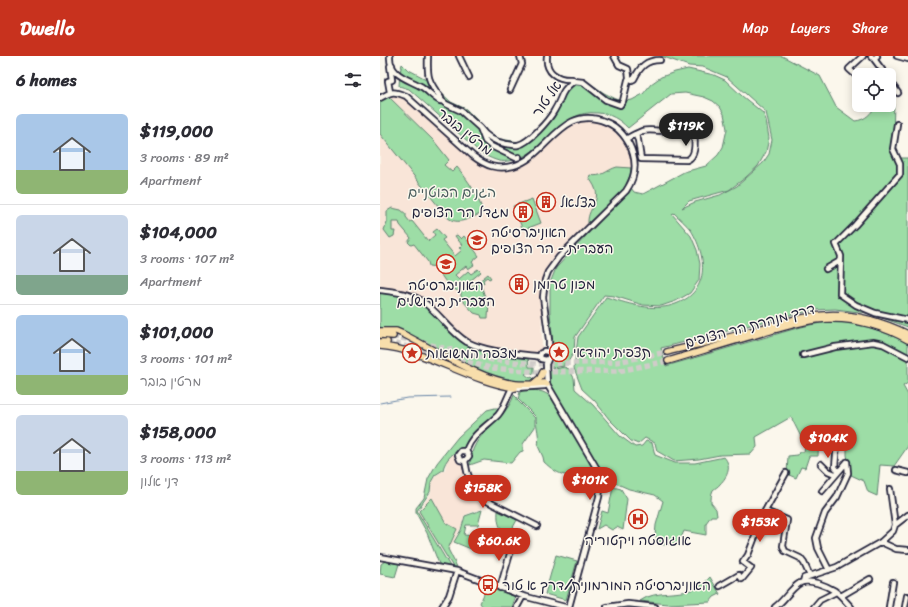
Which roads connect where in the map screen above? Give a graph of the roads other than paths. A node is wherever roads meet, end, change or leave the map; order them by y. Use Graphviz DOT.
graph roads {
  1 [pos="428,56"];
  2 [pos="459,56"];
  3 [pos="520,56"];
  4 [pos="547,56"];
  5 [pos="614,56"];
  6 [pos="863,56"];
  7 [pos="897,56"];
  8 [pos="874,57"];
  9 [pos="908,59"];
  10 [pos="660,60"];
  11 [pos="391,61"];
  12 [pos="881,68"];
  13 [pos="852,72"];
  14 [pos="469,77"];
  15 [pos="629,78"];
  16 [pos="574,81"];
  17 [pos="510,90"];
  18 [pos="896,90"];
  19 [pos="390,92"];
  20 [pos="898,93"];
  21 [pos="380,98"];
  22 [pos="441,100"];
  23 [pos="897,124"];
  24 [pos="480,128"];
  25 [pos="636,134"];
  26 [pos="626,139"];
  27 [pos="519,157"];
  28 [pos="840,261"];
  29 [pos="826,269"];
  30 [pos="380,290"];
  31 [pos="908,320"];
  32 [pos="380,331"];
  33 [pos="908,334"];
  34 [pos="380,335"];
  35 [pos="393,336"];
  36 [pos="908,340"];
  37 [pos="380,342"];
  38 [pos="387,342"];
  39 [pos="380,346"];
  40 [pos="667,352"];
  41 [pos="544,355"];
  42 [pos="803,355"];
  43 [pos="908,357"];
  44 [pos="668,361"];
  45 [pos="543,372"];
  46 [pos="532,384"];
  47 [pos="546,384"];
  48 [pos="502,386"];
  49 [pos="537,387"];
  50 [pos="515,388"];
  51 [pos="549,392"];
  52 [pos="509,396"];
  53 [pos="557,402"];
  54 [pos="837,443"];
  55 [pos="466,451"];
  56 [pos="465,461"];
  57 [pos="821,464"];
  58 [pos="896,470"];
  59 [pos="786,473"];
  60 [pos="836,473"];
  61 [pos="908,473"];
  62 [pos="890,489"];
  63 [pos="822,491"];
  64 [pos="765,511"];
  65 [pos="908,515"];
  66 [pos="895,525"];
  67 [pos="537,526"];
  68 [pos="514,540"];
  69 [pos="881,542"];
  70 [pos="908,550"];
  71 [pos="380,557"];
  72 [pos="828,570"];
  73 [pos="457,571"];
  74 [pos="810,576"];
  75 [pos="870,579"];
  76 [pos="803,582"];
  77 [pos="893,582"];
  78 [pos="720,586"];
  79 [pos="500,588"];
  80 [pos="836,592"];
  81 [pos="523,596"];
  82 [pos="841,596"];
  83 [pos="908,596"];
  84 [pos="442,607"];
  85 [pos="517,607"];
  86 [pos="565,607"];
  87 [pos="569,607"];
  88 [pos="607,607"];
  89 [pos="656,607"];
  90 [pos="774,607"];
  91 [pos="814,607"];
  92 [pos="851,607"];
  93 [pos="889,607"];
  94 [pos="905,607"];
  1 -- 22 [label="street"];
  2 -- 14 [label="street"];
  3 -- 17 [label="street"];
  4 -- 16 [label="street, אל טור"];
  5 -- 15 [label="street"];
  6 -- 13 [label="street"];
  7 -- 9 [label="street"];
  8 -- 12 [label="street"];
  10 -- 15 [label="street"];
  11 -- 19 [label="street"];
  11 -- 22 [label="street, אל טור"];
  15 -- 16 [label="street"];
  16 -- 24 [label="street, אל טור"];
  18 -- 20 [label="street"];
  19 -- 21 [label="street"];
  19 -- 26 [label="street, מרטין בובר"];
  22 -- 24 [label="street, אל טור"];
  23 -- 28 [label="street"];
  24 -- 27 [label="street"];
  25 -- 25 [label="street"];
  25 -- 26 [label="street"];
  26 -- 41 [label="street, מרטין בובר"];
  28 -- 29 [label="street"];
  28 -- 31 [label="street"];
  30 -- 41 [label="street"];
  32 -- 46 [label="main road"];
  33 -- 40 [label="main road, דרך מנהרת הר הצופים"];
  34 -- 35 [label="main road"];
  36 -- 44 [label="main road, דרך מנהרת הר הצופים"];
  37 -- 38 [label="main road"];
  39 -- 48 [label="main road"];
  41 -- 45 [label="street, מרטין בובר"];
  41 -- 47 [label="street, מרטין בובר"];
  42 -- 43 [label="street"];
  45 -- 46 [label="main road"];
  45 -- 47 [label="street, מרטין בובר"];
  46 -- 47 [label="main road"];
  47 -- 49 [label="street"];
  47 -- 51 [label="street, מרטין בובר"];
  47 -- 53 [label="street, מרטין בובר"];
  48 -- 50 [label="main road"];
  48 -- 52 [label="street"];
  49 -- 50 [label="street"];
  49 -- 51 [label="street"];
  50 -- 52 [label="street"];
  51 -- 53 [label="street, מרטין בובר"];
  52 -- 55 [label="street"];
  53 -- 87 [label="street, מרטין בובר"];
  54 -- 60 [label="street"];
  55 -- 56 [label="street"];
  55 -- 56 [label="street"];
  56 -- 67 [label="street"];
  57 -- 60 [label="street"];
  58 -- 61 [label="street"];
  59 -- 64 [label="street"];
  60 -- 63 [label="street"];
  60 -- 72 [label="street"];
  62 -- 66 [label="street"];
  64 -- 74 [label="street"];
  64 -- 78 [label="street"];
  65 -- 66 [label="street"];
  66 -- 69 [label="street"];
  68 -- 79 [label="street"];
  69 -- 70 [label="street"];
  69 -- 72 [label="street"];
  71 -- 73 [label="street"];
  72 -- 74 [label="street"];
  73 -- 79 [label="street"];
  73 -- 84 [label="street"];
  74 -- 76 [label="street"];
  75 -- 82 [label="street"];
  76 -- 80 [label="street"];
  76 -- 90 [label="street"];
  77 -- 93 [label="street"];
  79 -- 81 [label="street"];
  80 -- 82 [label="street"];
  80 -- 91 [label="street"];
  81 -- 85 [label="street"];
  81 -- 86 [label="street"];
  82 -- 92 [label="street"];
  83 -- 94 [label="street"];
  88 -- 89 [label="street"];
}
